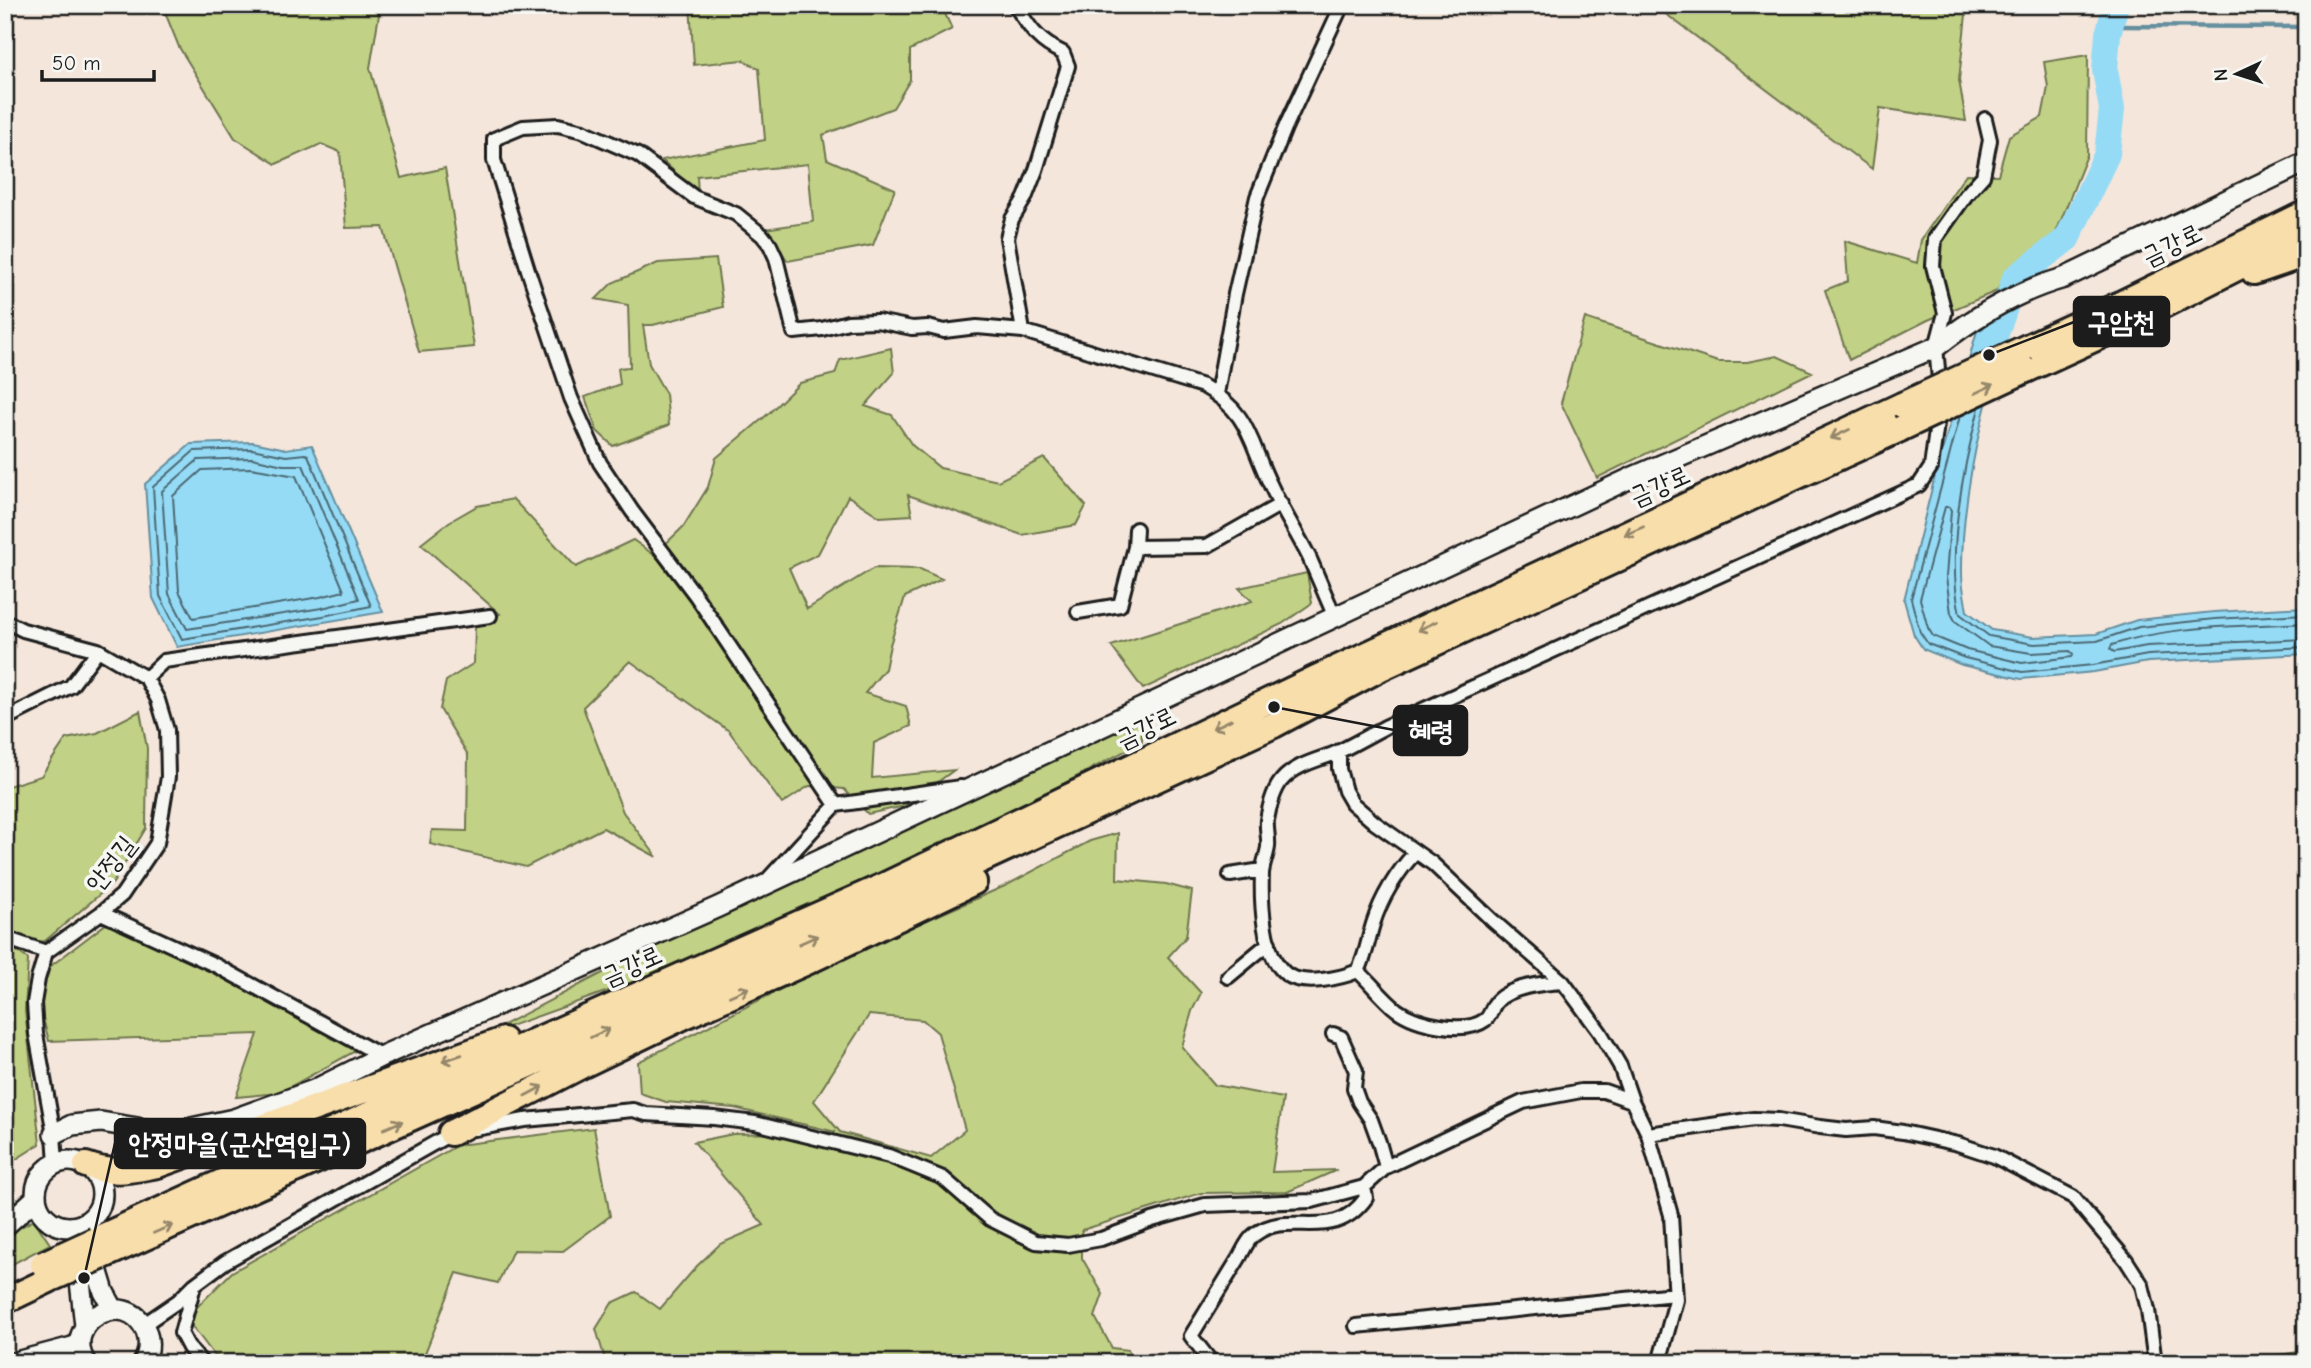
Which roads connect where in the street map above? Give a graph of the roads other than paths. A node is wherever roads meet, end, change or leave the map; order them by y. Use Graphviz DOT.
graph roads {
  1 [pos="1015,5"];
  2 [pos="1342,5"];
  3 [pos="1984,119"];
  4 [pos="2306,162"];
  5 [pos="2306,199"];
  6 [pos="2306,213"];
  7 [pos="2306,233"];
  8 [pos="2306,254"];
  9 [pos="2120,315"];
  10 [pos="1023,331"];
  11 [pos="1936,347"];
  12 [pos="1217,394"];
  13 [pos="1901,417"];
  14 [pos="1281,504"];
  15 [pos="1136,529"];
  16 [pos="1135,547"];
  17 [pos="1078,612"];
  18 [pos="490,616"];
  19 [pos="1335,617"];
  20 [pos="5,621"];
  21 [pos="23,630"];
  22 [pos="5,631"];
  23 [pos="99,650"];
  24 [pos="146,678"];
  25 [pos="5,719"];
  26 [pos="1274,725"];
  27 [pos="1339,751"];
  28 [pos="978,785"];
  29 [pos="836,805"];
  30 [pos="1415,853"];
  31 [pos="1262,870"];
  32 [pos="1230,875"];
  33 [pos="763,885"];
  34 [pos="102,913"];
  35 [pos="5,938"];
  36 [pos="1269,943"];
  37 [pos="46,952"];
  38 [pos="1358,971"];
  39 [pos="1228,977"];
  40 [pos="678,978"];
  41 [pos="1563,982"];
  42 [pos="1333,1034"];
  43 [pos="382,1056"];
  44 [pos="1632,1101"];
  45 [pos="451,1133"];
  46 [pos="54,1134"];
  47 [pos="1647,1134"];
  48 [pos="56,1163"];
  49 [pos="86,1165"];
  50 [pos="1386,1167"];
  51 [pos="1364,1187"];
  52 [pos="36,1198"];
  53 [pos="5,1226"];
  54 [pos="64,1227"];
  55 [pos="94,1240"];
  56 [pos="46,1272"];
  57 [pos="5,1282"];
  58 [pos="194,1285"];
  59 [pos="1675,1294"];
  60 [pos="5,1301"];
  61 [pos="114,1310"];
  62 [pos="143,1325"];
  63 [pos="85,1326"];
  64 [pos="1356,1326"];
  65 [pos="83,1354"];
  66 [pos="12,1363"];
  67 [pos="143,1363"];
  68 [pos="202,1363"];
  69 [pos="1212,1363"];
  70 [pos="1659,1363"];
  71 [pos="2155,1363"];
  1 -- 10 [label="street"];
  2 -- 12 [label="street"];
  3 -- 11 [label="street"];
  4 -- 11 [label="street"];
  5 -- 9 [label="highway"];
  6 -- 9 [label="highway, 금강로"];
  7 -- 9 [label="highway, 금강로"];
  8 -- 9 [label="highway"];
  9 -- 13 [label="highway, 금강로, bridge"];
  10 -- 12 [label="street"];
  10 -- 29 [label="street"];
  11 -- 19 [label="street"];
  11 -- 27 [label="street"];
  12 -- 14 [label="street"];
  13 -- 26 [label="highway, 금강로"];
  13 -- 40 [label="highway, 금강로, one-way"];
  14 -- 16 [label="street"];
  14 -- 19 [label="street"];
  15 -- 16 [label="street"];
  16 -- 17 [label="street"];
  18 -- 24 [label="street"];
  19 -- 28 [label="street"];
  20 -- 21 [label="street"];
  21 -- 22 [label="street"];
  21 -- 23 [label="street"];
  23 -- 24 [label="street"];
  23 -- 25 [label="street"];
  24 -- 34 [label="street, 안정길"];
  45 -- 26 [label="highway, one-way"];
  55 -- 26 [label="highway, 금강로, one-way"];
  27 -- 30 [label="street"];
  27 -- 31 [label="street"];
  28 -- 29 [label="street"];
  28 -- 33 [label="street"];
  29 -- 33 [label="street"];
  30 -- 38 [label="street"];
  30 -- 41 [label="street"];
  31 -- 32 [label="street"];
  31 -- 36 [label="street"];
  33 -- 43 [label="street"];
  34 -- 37 [label="street, 안정길"];
  34 -- 43 [label="street"];
  35 -- 37 [label="street"];
  36 -- 38 [label="street"];
  36 -- 39 [label="street"];
  37 -- 46 [label="street"];
  38 -- 41 [label="street"];
  40 -- 49 [label="highway, one-way"];
  40 -- 55 [label="highway, 금강로"];
  41 -- 44 [label="street"];
  42 -- 50 [label="street"];
  43 -- 46 [label="street"];
  44 -- 47 [label="street"];
  44 -- 50 [label="street"];
  45 -- 51 [label="street"];
  45 -- 58 [label="street"];
  46 -- 48 [label="street"];
  47 -- 59 [label="street"];
  47 -- 71 [label="street"];
  48 -- 49 [label="street"];
  48 -- 52 [label="street"];
  49 -- 55 [label="street"];
  50 -- 51 [label="street"];
  51 -- 69 [label="street"];
  52 -- 53 [label="street"];
  52 -- 54 [label="street"];
  54 -- 55 [label="street"];
  54 -- 63 [label="street"];
  55 -- 56 [label="highway, 금강로, bridge"];
  55 -- 61 [label="street"];
  56 -- 57 [label="highway, 금강로"];
  56 -- 60 [label="highway, 금강로"];
  58 -- 62 [label="street"];
  58 -- 68 [label="street"];
  59 -- 64 [label="street"];
  59 -- 70 [label="street"];
  61 -- 62 [label="street"];
  61 -- 63 [label="street"];
  62 -- 67 [label="street"];
  63 -- 65 [label="street"];
  65 -- 66 [label="street"];
}
